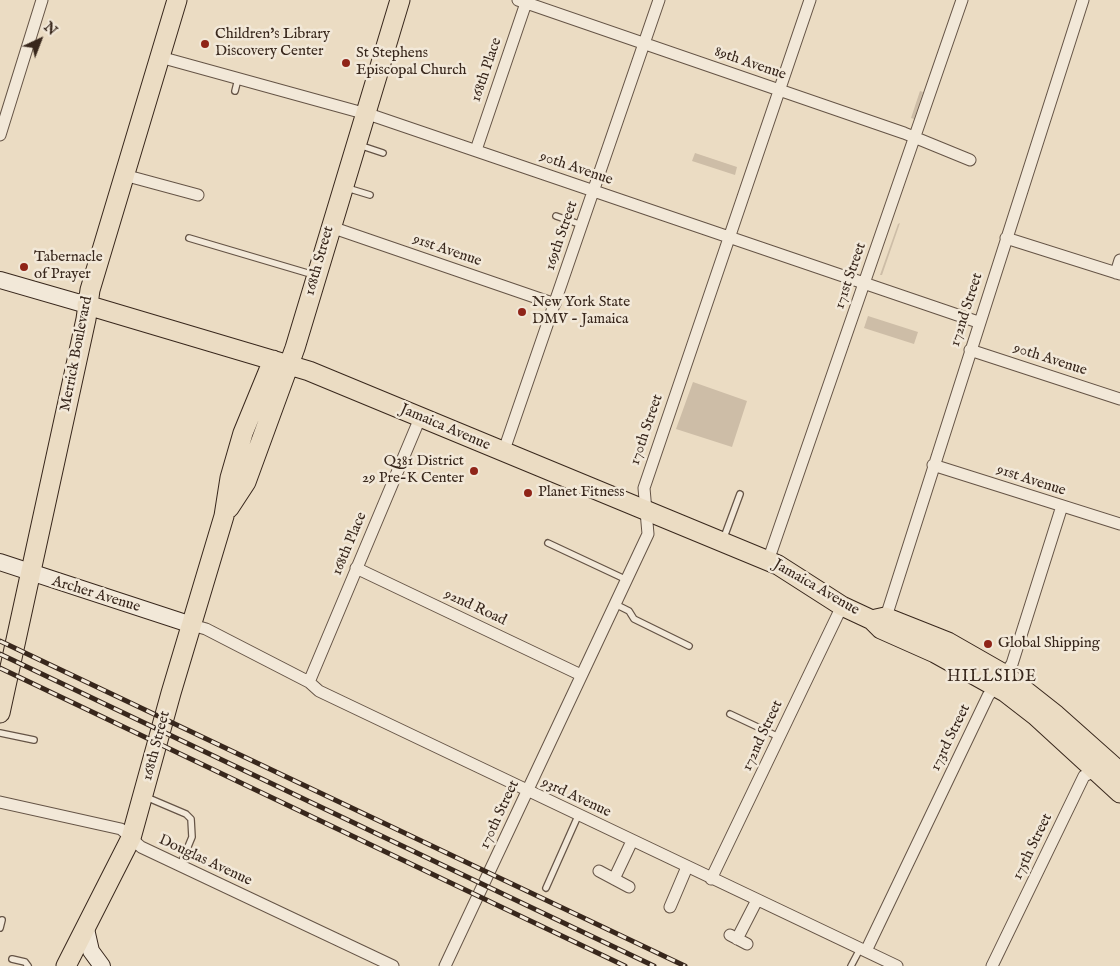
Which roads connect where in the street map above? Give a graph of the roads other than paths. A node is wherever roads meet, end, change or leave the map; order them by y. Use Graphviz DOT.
graph roads {
  1 [pos="42,0"];
  2 [pos="177,0"];
  3 [pos="400,0"];
  4 [pos="659,0"];
  5 [pos="810,0"];
  6 [pos="1083,0"];
  7 [pos="524,1"];
  8 [pos="959,1"];
  9 [pos="644,44"];
  10 [pos="160,57"];
  11 [pos="779,90"];
  12 [pos="364,114"];
  13 [pos="0,135"];
  14 [pos="914,138"];
  15 [pos="355,144"];
  16 [pos="476,150"];
  17 [pos="383,153"];
  18 [pos="970,160"];
  19 [pos="124,175"];
  20 [pos="342,187"];
  21 [pos="594,191"];
  22 [pos="198,195"];
  23 [pos="370,195"];
  24 [pos="556,216"];
  25 [pos="582,225"];
  26 [pos="331,227"];
  27 [pos="729,237"];
  28 [pos="189,238"];
  29 [pos="1006,238"];
  30 [pos="1120,260"];
  31 [pos="1118,274"];
  32 [pos="316,276"];
  33 [pos="0,280"];
  34 [pos="864,283"];
  35 [pos="554,304"];
  36 [pos="87,305"];
  37 [pos="978,322"];
  38 [pos="970,350"];
  39 [pos="281,363"];
  40 [pos="1120,399"];
  41 [pos="420,418"];
  42 [pos="503,453"];
  43 [pos="933,465"];
  44 [pos="740,494"];
  45 [pos="1062,506"];
  46 [pos="646,510"];
  47 [pos="224,516"];
  48 [pos="1120,524"];
  49 [pos="722,542"];
  50 [pos="548,543"];
  51 [pos="768,561"];
  52 [pos="0,562"];
  53 [pos="356,568"];
  54 [pos="31,573"];
  55 [pos="626,580"];
  56 [pos="615,604"];
  57 [pos="842,606"];
  58 [pos="880,622"];
  59 [pos="192,625"];
  60 [pos="689,646"];
  61 [pos="581,675"];
  62 [pos="1000,680"];
  63 [pos="309,682"];
  64 [pos="0,713"];
  65 [pos="730,714"];
  66 [pos="0,733"];
  67 [pos="779,736"];
  68 [pos="34,740"];
  69 [pos="1112,767"];
  70 [pos="528,792"];
  71 [pos="1120,793"];
  72 [pos="143,796"];
  73 [pos="0,802"];
  74 [pos="578,816"];
  75 [pos="131,838"];
  76 [pos="632,841"];
  77 [pos="180,866"];
  78 [pos="688,867"];
  79 [pos="599,871"];
  80 [pos="614,879"];
  81 [pos="711,879"];
  82 [pos="629,887"];
  83 [pos="546,888"];
  84 [pos="757,900"];
  85 [pos="670,907"];
  86 [pos="2,920"];
  87 [pos="0,928"];
  88 [pos="86,929"];
  89 [pos="738,939"];
  90 [pos="863,950"];
  91 [pos="12,959"];
  92 [pos="28,966"];
  93 [pos="66,966"];
  94 [pos="102,966"];
  95 [pos="393,966"];
  96 [pos="446,966"];
  97 [pos="852,966"];
  98 [pos="897,966"];
  99 [pos="992,966"];
  1 -- 13 [label="street"];
  2 -- 10 [label="main road, Merrick Boulevard"];
  3 -- 12 [label="main road, 168th Street"];
  4 -- 9 [label="street, 169th Street"];
  5 -- 11 [label="street, 170th Street"];
  6 -- 29 [label="street, 172nd Street"];
  7 -- 9 [label="street, 89th Avenue"];
  7 -- 16 [label="street, 168th Place"];
  8 -- 14 [label="street, 171st Street"];
  9 -- 11 [label="street, 89th Avenue"];
  9 -- 21 [label="street, 169th Street"];
  10 -- 12 [label="street, 90th Avenue"];
  10 -- 19 [label="main road, Merrick Boulevard"];
  11 -- 14 [label="street, 89th Avenue"];
  11 -- 27 [label="street, 170th Street"];
  12 -- 15 [label="main road, 168th Street"];
  12 -- 16 [label="street, 90th Avenue"];
  14 -- 18 [label="street, 89th Avenue"];
  14 -- 34 [label="street, 171st Street"];
  15 -- 17 [label="lane"];
  15 -- 20 [label="main road, 168th Street"];
  16 -- 21 [label="street, 90th Avenue"];
  19 -- 22 [label="street"];
  19 -- 36 [label="main road, Merrick Boulevard"];
  20 -- 23 [label="lane"];
  20 -- 26 [label="main road, 168th Street"];
  21 -- 25 [label="street, 169th Street"];
  21 -- 27 [label="street, 90th Avenue"];
  24 -- 25 [label="lane"];
  25 -- 35 [label="street, 169th Street"];
  26 -- 32 [label="main road, 168th Street"];
  26 -- 35 [label="street, 91st Avenue"];
  27 -- 34 [label="street, 90th Avenue"];
  27 -- 46 [label="street, 170th Street"];
  28 -- 32 [label="lane"];
  29 -- 31 [label="street"];
  29 -- 37 [label="street, 172nd Street"];
  30 -- 31 [label="street"];
  32 -- 39 [label="main road, 168th Street"];
  33 -- 36 [label="street, Jamaica Avenue"];
  34 -- 37 [label="street, 90th Avenue"];
  34 -- 51 [label="street, 171st Street"];
  35 -- 42 [label="street, 169th Street"];
  36 -- 39 [label="main road, Jamaica Avenue"];
  36 -- 54 [label="main road, Merrick Boulevard"];
  37 -- 38 [label="street, 172nd Street"];
  38 -- 40 [label="street, 90th Avenue"];
  38 -- 43 [label="street, 172nd Street"];
  39 -- 41 [label="main road, Jamaica Avenue"];
  39 -- 47 [label="main road, 168th Street"];
  39 -- 47 [label="main road, 168th Street"];
  41 -- 42 [label="main road, Jamaica Avenue"];
  41 -- 53 [label="street, 168th Place"];
  42 -- 46 [label="main road, Jamaica Avenue"];
  43 -- 45 [label="street, 91st Avenue"];
  43 -- 58 [label="street, 172nd Street"];
  44 -- 49 [label="lane"];
  45 -- 48 [label="street, 91st Avenue"];
  45 -- 62 [label="street, 173rd Street"];
  46 -- 49 [label="main road, Jamaica Avenue"];
  46 -- 55 [label="street, 170th Street"];
  47 -- 59 [label="main road, 168th Street"];
  49 -- 51 [label="main road, Jamaica Avenue"];
  50 -- 55 [label="lane"];
  51 -- 57 [label="main road, Jamaica Avenue"];
  52 -- 54 [label="street, Archer Avenue"];
  53 -- 61 [label="street, 92nd Road"];
  53 -- 63 [label="street, 168th Place"];
  54 -- 59 [label="street, Archer Avenue"];
  54 -- 64 [label="main road, Merrick Boulevard"];
  55 -- 56 [label="street, 170th Street"];
  56 -- 60 [label="lane"];
  56 -- 61 [label="street, 170th Street"];
  57 -- 58 [label="main road, Jamaica Avenue"];
  57 -- 67 [label="street, 172nd Street"];
  58 -- 62 [label="main road, Jamaica Avenue"];
  59 -- 63 [label="street, 93rd Avenue"];
  59 -- 72 [label="main road, 168th Street"];
  61 -- 70 [label="street, 170th Street"];
  62 -- 69 [label="main road, Jamaica Avenue"];
  62 -- 90 [label="street, 173rd Street"];
  63 -- 70 [label="street, 93rd Avenue"];
  65 -- 67 [label="lane"];
  66 -- 68 [label="lane"];
  67 -- 81 [label="street, 172nd Street"];
  69 -- 71 [label="main road, Jamaica Avenue"];
  69 -- 99 [label="street, 175th Street"];
  70 -- 74 [label="street, 93rd Avenue"];
  70 -- 96 [label="street, 170th Street"];
  72 -- 75 [label="main road, 168th Street"];
  72 -- 77 [label="lane"];
  73 -- 75 [label="street, Douglas Avenue"];
  74 -- 76 [label="street, 93rd Avenue"];
  74 -- 83 [label="lane"];
  75 -- 77 [label="street, Douglas Avenue"];
  75 -- 88 [label="main road, 168th Street"];
  76 -- 78 [label="street, 93rd Avenue"];
  76 -- 80 [label="street"];
  77 -- 95 [label="street, Douglas Avenue"];
  78 -- 81 [label="street, 93rd Avenue"];
  78 -- 85 [label="street"];
  79 -- 80 [label="street"];
  80 -- 82 [label="street"];
  81 -- 84 [label="street, 93rd Avenue"];
  84 -- 89 [label="street"];
  84 -- 90 [label="street, 93rd Avenue"];
  86 -- 87 [label="lane"];
  88 -- 93 [label="main road, 168th Street"];
  88 -- 94 [label="street"];
  90 -- 97 [label="lane"];
  90 -- 98 [label="street, 93rd Avenue"];
  91 -- 92 [label="lane"];
}
